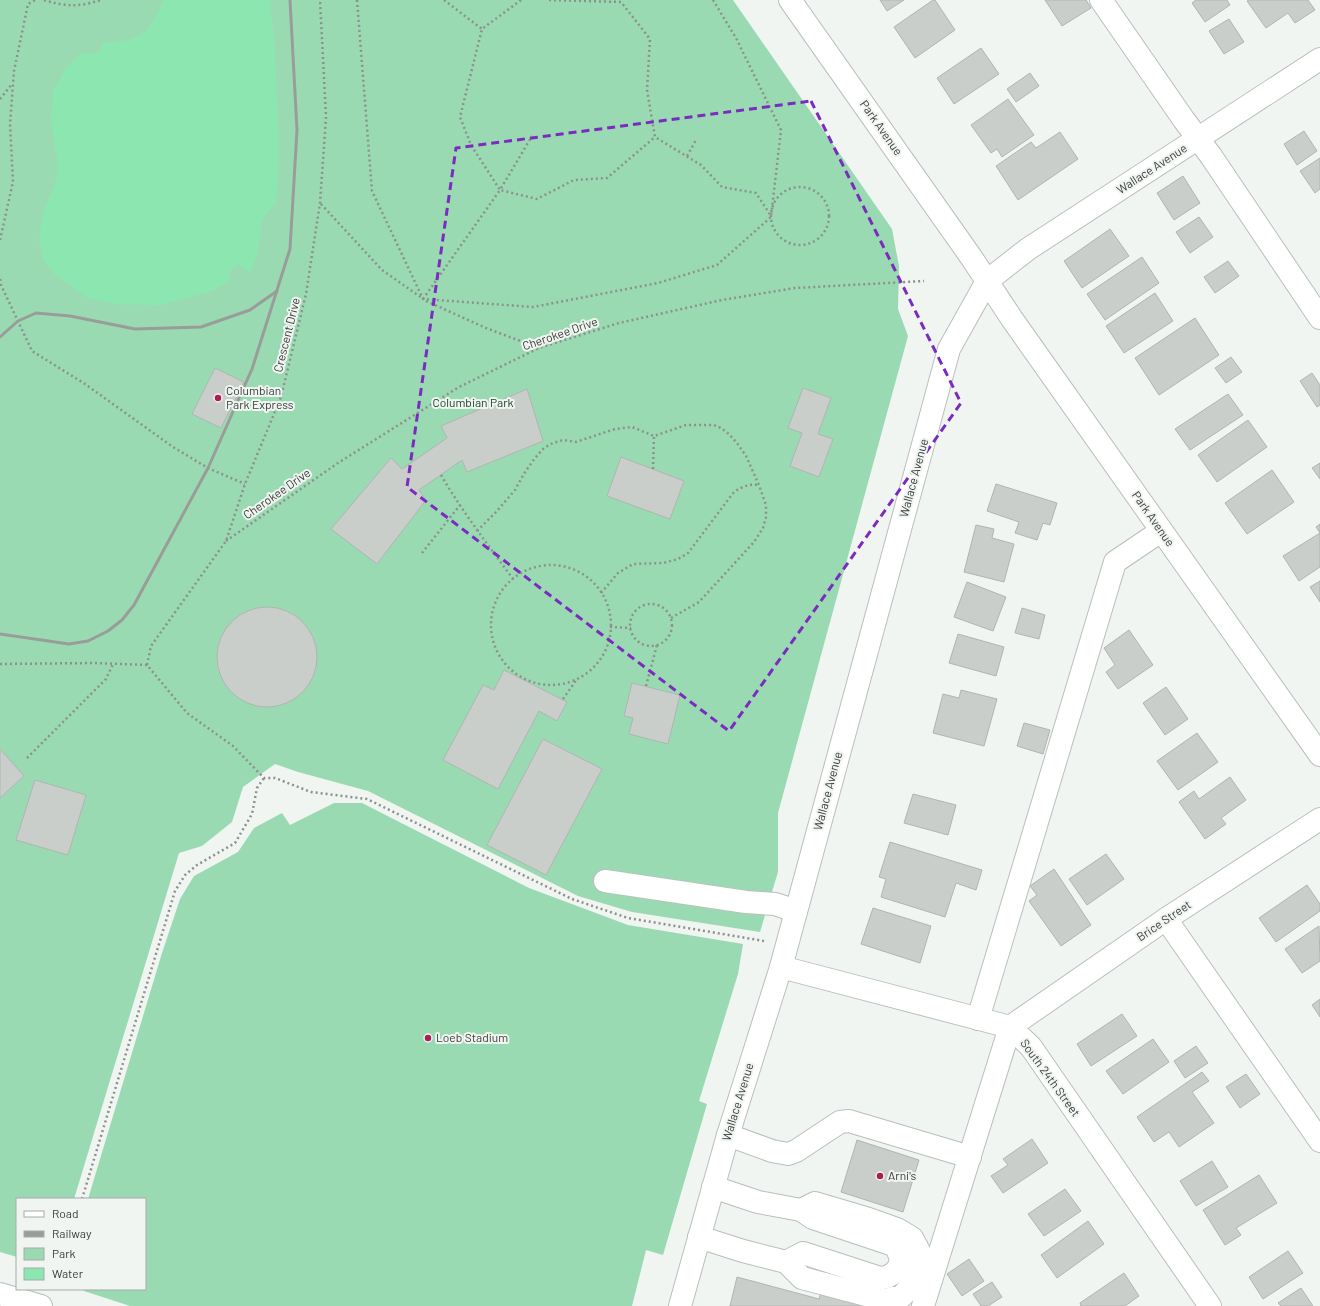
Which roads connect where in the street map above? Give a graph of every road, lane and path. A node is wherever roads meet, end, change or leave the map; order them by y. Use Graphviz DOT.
graph roads {
  1 [pos="35,0"];
  2 [pos="44,0"];
  3 [pos="101,0"];
  4 [pos="320,0"];
  5 [pos="357,0"];
  6 [pos="444,0"];
  7 [pos="521,0"];
  8 [pos="549,0"];
  9 [pos="713,0"];
  10 [pos="790,0"];
  11 [pos="1101,0"];
  12 [pos="622,1"];
  13 [pos="482,29"];
  14 [pos="1320,59"];
  15 [pos="13,83"];
  16 [pos="0,100"];
  17 [pos="532,136"];
  18 [pos="655,136"];
  19 [pos="1199,139"];
  20 [pos="696,140"];
  21 [pos="687,156"];
  22 [pos="500,190"];
  23 [pos="320,203"];
  24 [pos="771,217"];
  25 [pos="0,240"];
  26 [pos="0,279"];
  27 [pos="924,281"];
  28 [pos="987,281"];
  29 [pos="423,299"];
  30 [pos="1320,318"];
  31 [pos="539,348"];
  32 [pos="654,436"];
  33 [pos="653,469"];
  34 [pos="441,475"];
  35 [pos="245,484"];
  36 [pos="759,485"];
  37 [pos="460,505"];
  38 [pos="477,531"];
  39 [pos="1162,531"];
  40 [pos="226,541"];
  41 [pos="422,553"];
  42 [pos="512,579"];
  43 [pos="601,593"];
  44 [pos="671,618"];
  45 [pos="610,627"];
  46 [pos="631,628"];
  47 [pos="657,644"];
  48 [pos="0,664"];
  49 [pos="113,664"];
  50 [pos="147,665"];
  51 [pos="577,679"];
  52 [pos="646,686"];
  53 [pos="563,700"];
  54 [pos="1320,755"];
  55 [pos="27,758"];
  56 [pos="264,778"];
  57 [pos="1320,819"];
  58 [pos="605,881"];
  59 [pos="796,911"];
  60 [pos="1166,919"];
  61 [pos="765,941"];
  62 [pos="780,967"];
  63 [pos="978,1018"];
  64 [pos="1010,1028"];
  65 [pos="728,1134"];
  66 [pos="1320,1140"];
  67 [pos="970,1156"];
  68 [pos="713,1188"];
  69 [pos="82,1198"];
  70 [pos="699,1237"];
  71 [pos="0,1294"];
  72 [pos="930,1302"];
  73 [pos="41,1306"];
  74 [pos="680,1306"];
  75 [pos="1210,1306"];
  1 -- 15 [label="path"];
  2 -- 3 [label="path"];
  4 -- 23 [label="path, Crescent Drive"];
  5 -- 29 [label="path"];
  6 -- 13 [label="path"];
  7 -- 13 [label="path"];
  8 -- 12 [label="path"];
  9 -- 24 [label="path"];
  10 -- 28 [label="street, Park Avenue"];
  11 -- 19 [label="street"];
  12 -- 18 [label="path"];
  13 -- 22 [label="path"];
  14 -- 19 [label="street, Wallace Avenue"];
  15 -- 16 [label="path"];
  15 -- 25 [label="path"];
  17 -- 22 [label="path"];
  18 -- 21 [label="path"];
  18 -- 22 [label="path"];
  19 -- 28 [label="street, Wallace Avenue"];
  19 -- 30 [label="street"];
  20 -- 21 [label="path"];
  21 -- 24 [label="path"];
  22 -- 29 [label="path"];
  23 -- 29 [label="path"];
  23 -- 35 [label="path, Crescent Drive"];
  24 -- 24 [label="path"];
  24 -- 29 [label="path"];
  26 -- 35 [label="path"];
  27 -- 31 [label="path, Cherokee Drive"];
  28 -- 39 [label="street, Park Avenue"];
  28 -- 59 [label="street, Wallace Avenue"];
  29 -- 31 [label="path"];
  31 -- 40 [label="path, Cherokee Drive"];
  32 -- 33 [label="path"];
  32 -- 36 [label="path"];
  32 -- 38 [label="path"];
  34 -- 37 [label="path"];
  35 -- 40 [label="path, Crescent Drive"];
  36 -- 43 [label="path"];
  36 -- 44 [label="path"];
  37 -- 38 [label="path"];
  37 -- 41 [label="path"];
  38 -- 42 [label="path"];
  39 -- 54 [label="street, Park Avenue"];
  39 -- 63 [label="street"];
  40 -- 50 [label="path, Crescent Drive"];
  42 -- 43 [label="path"];
  42 -- 51 [label="path"];
  43 -- 45 [label="path"];
  44 -- 46 [label="path"];
  44 -- 47 [label="path"];
  45 -- 46 [label="path"];
  45 -- 51 [label="path"];
  46 -- 47 [label="path"];
  47 -- 52 [label="path"];
  48 -- 49 [label="path"];
  49 -- 50 [label="path"];
  49 -- 55 [label="path"];
  50 -- 56 [label="path"];
  51 -- 53 [label="path"];
  56 -- 61 [label="path"];
  56 -- 69 [label="path"];
  57 -- 60 [label="street, Brice Street"];
  58 -- 59 [label="street"];
  59 -- 62 [label="street, Wallace Avenue"];
  60 -- 64 [label="street, Brice Street"];
  60 -- 66 [label="street"];
  62 -- 63 [label="street, South 24th Street"];
  62 -- 65 [label="street, Wallace Avenue"];
  63 -- 64 [label="street, South 24th Street"];
  64 -- 67 [label="street"];
  64 -- 75 [label="street, South 24th Street"];
  65 -- 67 [label="street"];
  65 -- 68 [label="street, Wallace Avenue"];
  67 -- 72 [label="street"];
  68 -- 70 [label="street, Wallace Avenue"];
  68 -- 70 [label="street"];
  70 -- 74 [label="street, Wallace Avenue"];
  71 -- 73 [label="street"];
}
